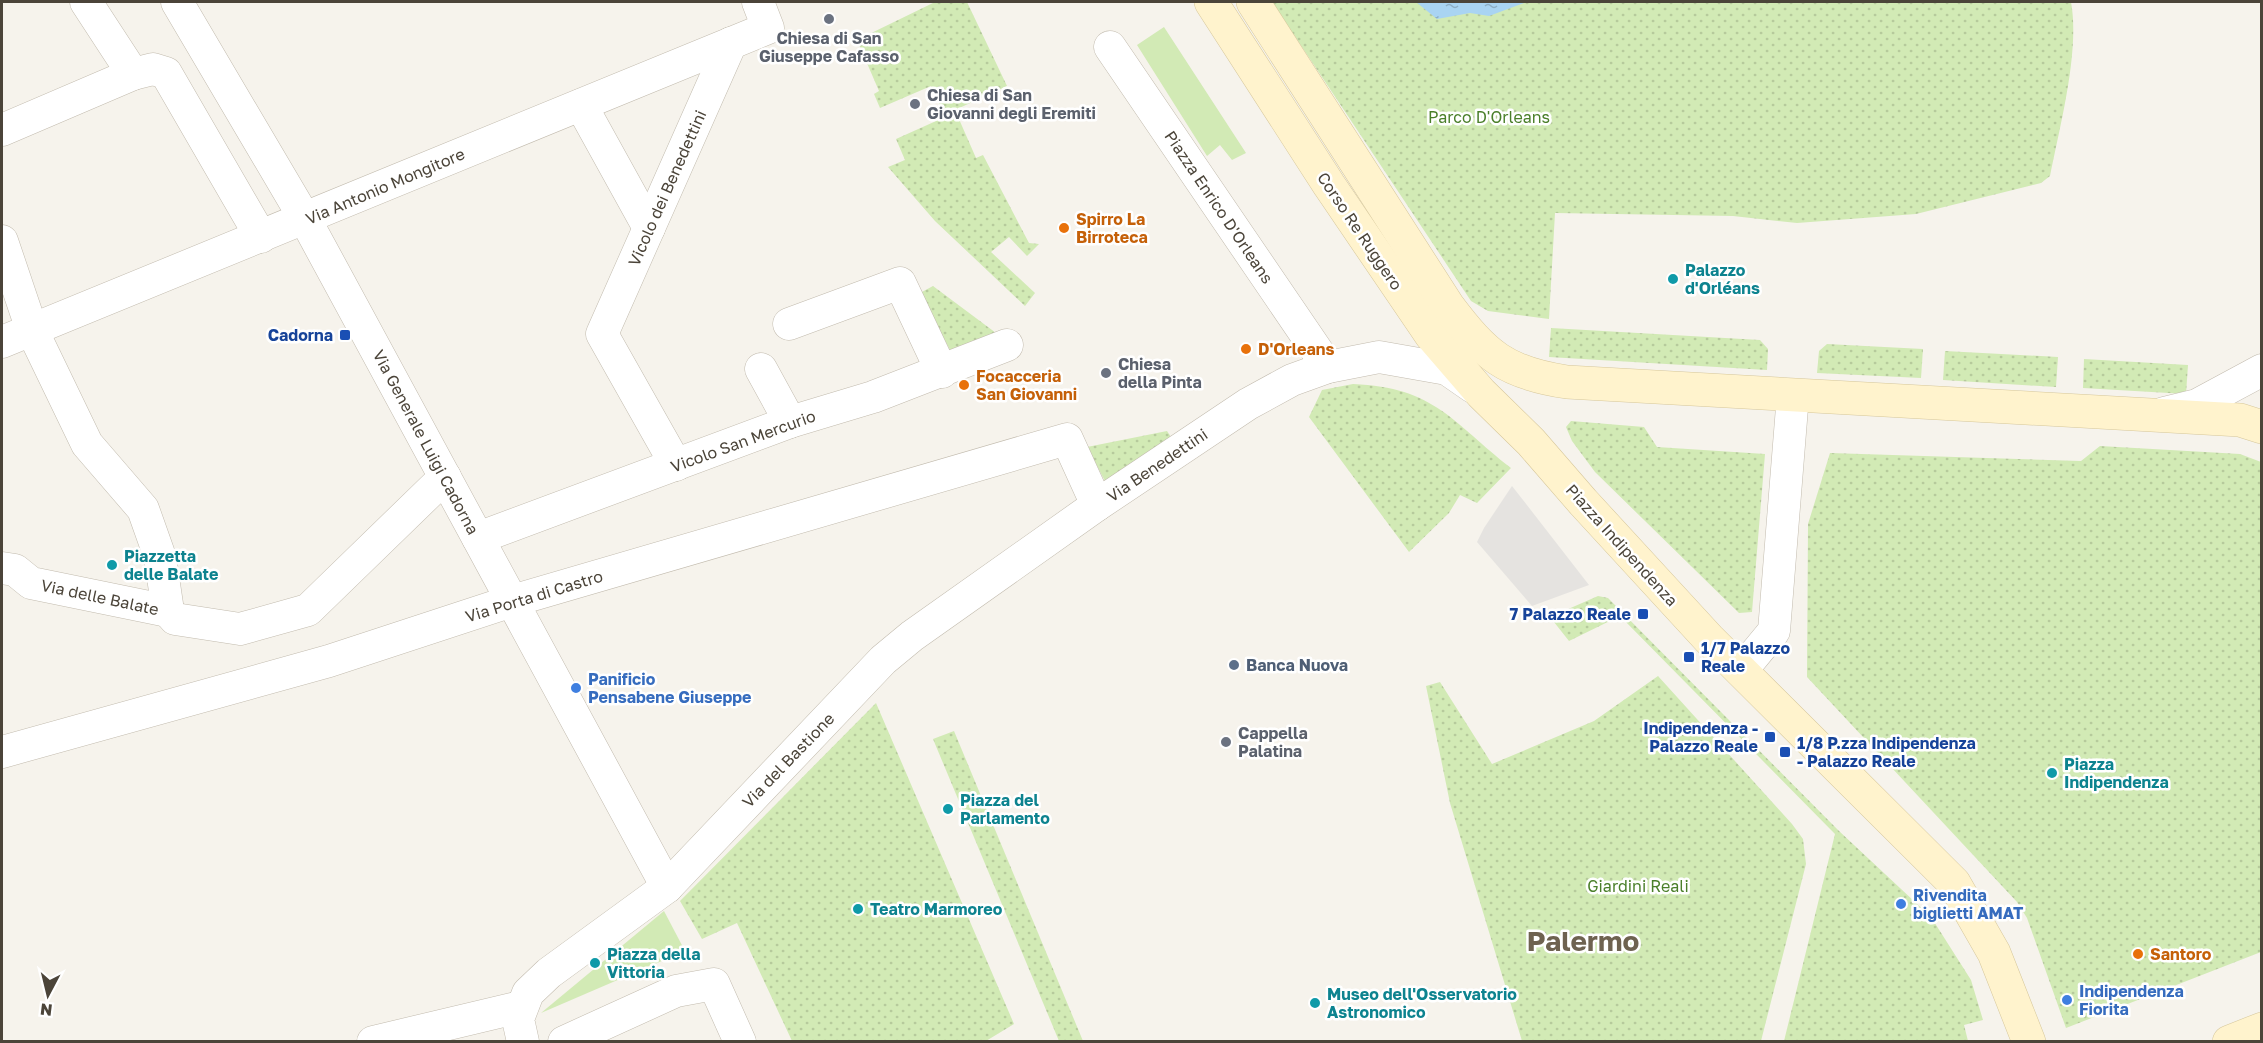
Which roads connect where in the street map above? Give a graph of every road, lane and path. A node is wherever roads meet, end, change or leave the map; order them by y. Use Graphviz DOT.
graph roads {
  1 [pos="86,2"];
  2 [pos="177,2"];
  3 [pos="1211,2"];
  4 [pos="1253,2"];
  5 [pos="763,15"];
  6 [pos="731,43"];
  7 [pos="1110,47"];
  8 [pos="133,74"];
  9 [pos="581,105"];
  10 [pos="2,130"];
  11 [pos="305,219"];
  12 [pos="650,228"];
  13 [pos="261,237"];
  14 [pos="2,241"];
  15 [pos="789,324"];
  16 [pos="32,330"];
  17 [pos="2,342"];
  18 [pos="1007,345"];
  19 [pos="1328,367"];
  20 [pos="761,369"];
  21 [pos="2262,370"];
  22 [pos="942,372"];
  23 [pos="1567,382"];
  24 [pos="1481,393"];
  25 [pos="1793,395"];
  26 [pos="2154,416"];
  27 [pos="790,422"];
  28 [pos="2262,427"];
  29 [pos="1067,439"];
  30 [pos="1532,442"];
  31 [pos="676,465"];
  32 [pos="445,477"];
  33 [pos="1097,505"];
  34 [pos="478,538"];
  35 [pos="6,563"];
  36 [pos="512,601"];
  37 [pos="168,611"];
  38 [pos="1741,671"];
  39 [pos="2,752"];
  40 [pos="667,887"];
  41 [pos="520,1007"];
  42 [pos="2262,1029"];
  43 [pos="373,1041"];
  44 [pos="523,1041"];
  45 [pos="564,1041"];
  46 [pos="740,1041"];
  47 [pos="2029,1041"];
  48 [pos="2229,1041"];
  1 -- 8 [label="street"];
  2 -- 11 [label="street, Via Generale Luigi Cadorna"];
  3 -- 24 [label="main road, Corso Re Ruggero"];
  4 -- 23 [label="main road, Corso Re Ruggero"];
  5 -- 6 [label="street, Via Antonio Mongitore"];
  6 -- 9 [label="street, Via Antonio Mongitore"];
  6 -- 12 [label="street, Vicolo dei Benedettini"];
  7 -- 19 [label="street, Piazza Enrico D'Orleans"];
  8 -- 10 [label="street"];
  8 -- 13 [label="street"];
  9 -- 11 [label="street, Via Antonio Mongitore"];
  9 -- 12 [label="street"];
  11 -- 13 [label="street, Via Antonio Mongitore"];
  11 -- 32 [label="street, Via Generale Luigi Cadorna"];
  12 -- 31 [label="street, Vicolo dei Benedettini"];
  13 -- 16 [label="street, Via Antonio Mongitore"];
  14 -- 16 [label="street"];
  15 -- 22 [label="street"];
  16 -- 17 [label="street, Via Antonio Mongitore"];
  16 -- 37 [label="street"];
  18 -- 22 [label="street, Vicolo San Mercurio"];
  19 -- 24 [label="street, Via Benedettini"];
  19 -- 33 [label="street, Via Benedettini"];
  20 -- 27 [label="street"];
  21 -- 26 [label="street"];
  22 -- 27 [label="street, Vicolo San Mercurio"];
  23 -- 25 [label="main road"];
  23 -- 30 [label="main road"];
  24 -- 30 [label="main road, Corso Re Ruggero"];
  25 -- 26 [label="main road"];
  25 -- 38 [label="street"];
  26 -- 28 [label="main road"];
  27 -- 31 [label="street, Vicolo San Mercurio"];
  29 -- 33 [label="street, Via Benedettini"];
  29 -- 36 [label="street, Via Porta di Castro"];
  30 -- 38 [label="main road, Piazza Indipendenza"];
  31 -- 34 [label="street, Vicolo San Mercurio"];
  32 -- 34 [label="street, Via Generale Luigi Cadorna"];
  32 -- 37 [label="street, Via delle Balate"];
  33 -- 40 [label="street, Via del Bastione"];
  34 -- 36 [label="street, Via Generale Luigi Cadorna"];
  35 -- 37 [label="street, Via delle Balate"];
  36 -- 39 [label="street, Via Porta di Castro"];
  36 -- 40 [label="street, Via Generale Luigi Cadorna"];
  38 -- 47 [label="main road, Piazza Indipendenza"];
  40 -- 41 [label="street, Via del Bastione"];
  41 -- 43 [label="street"];
  41 -- 44 [label="street"];
  42 -- 48 [label="main road"];
  45 -- 46 [label="street"];
}
